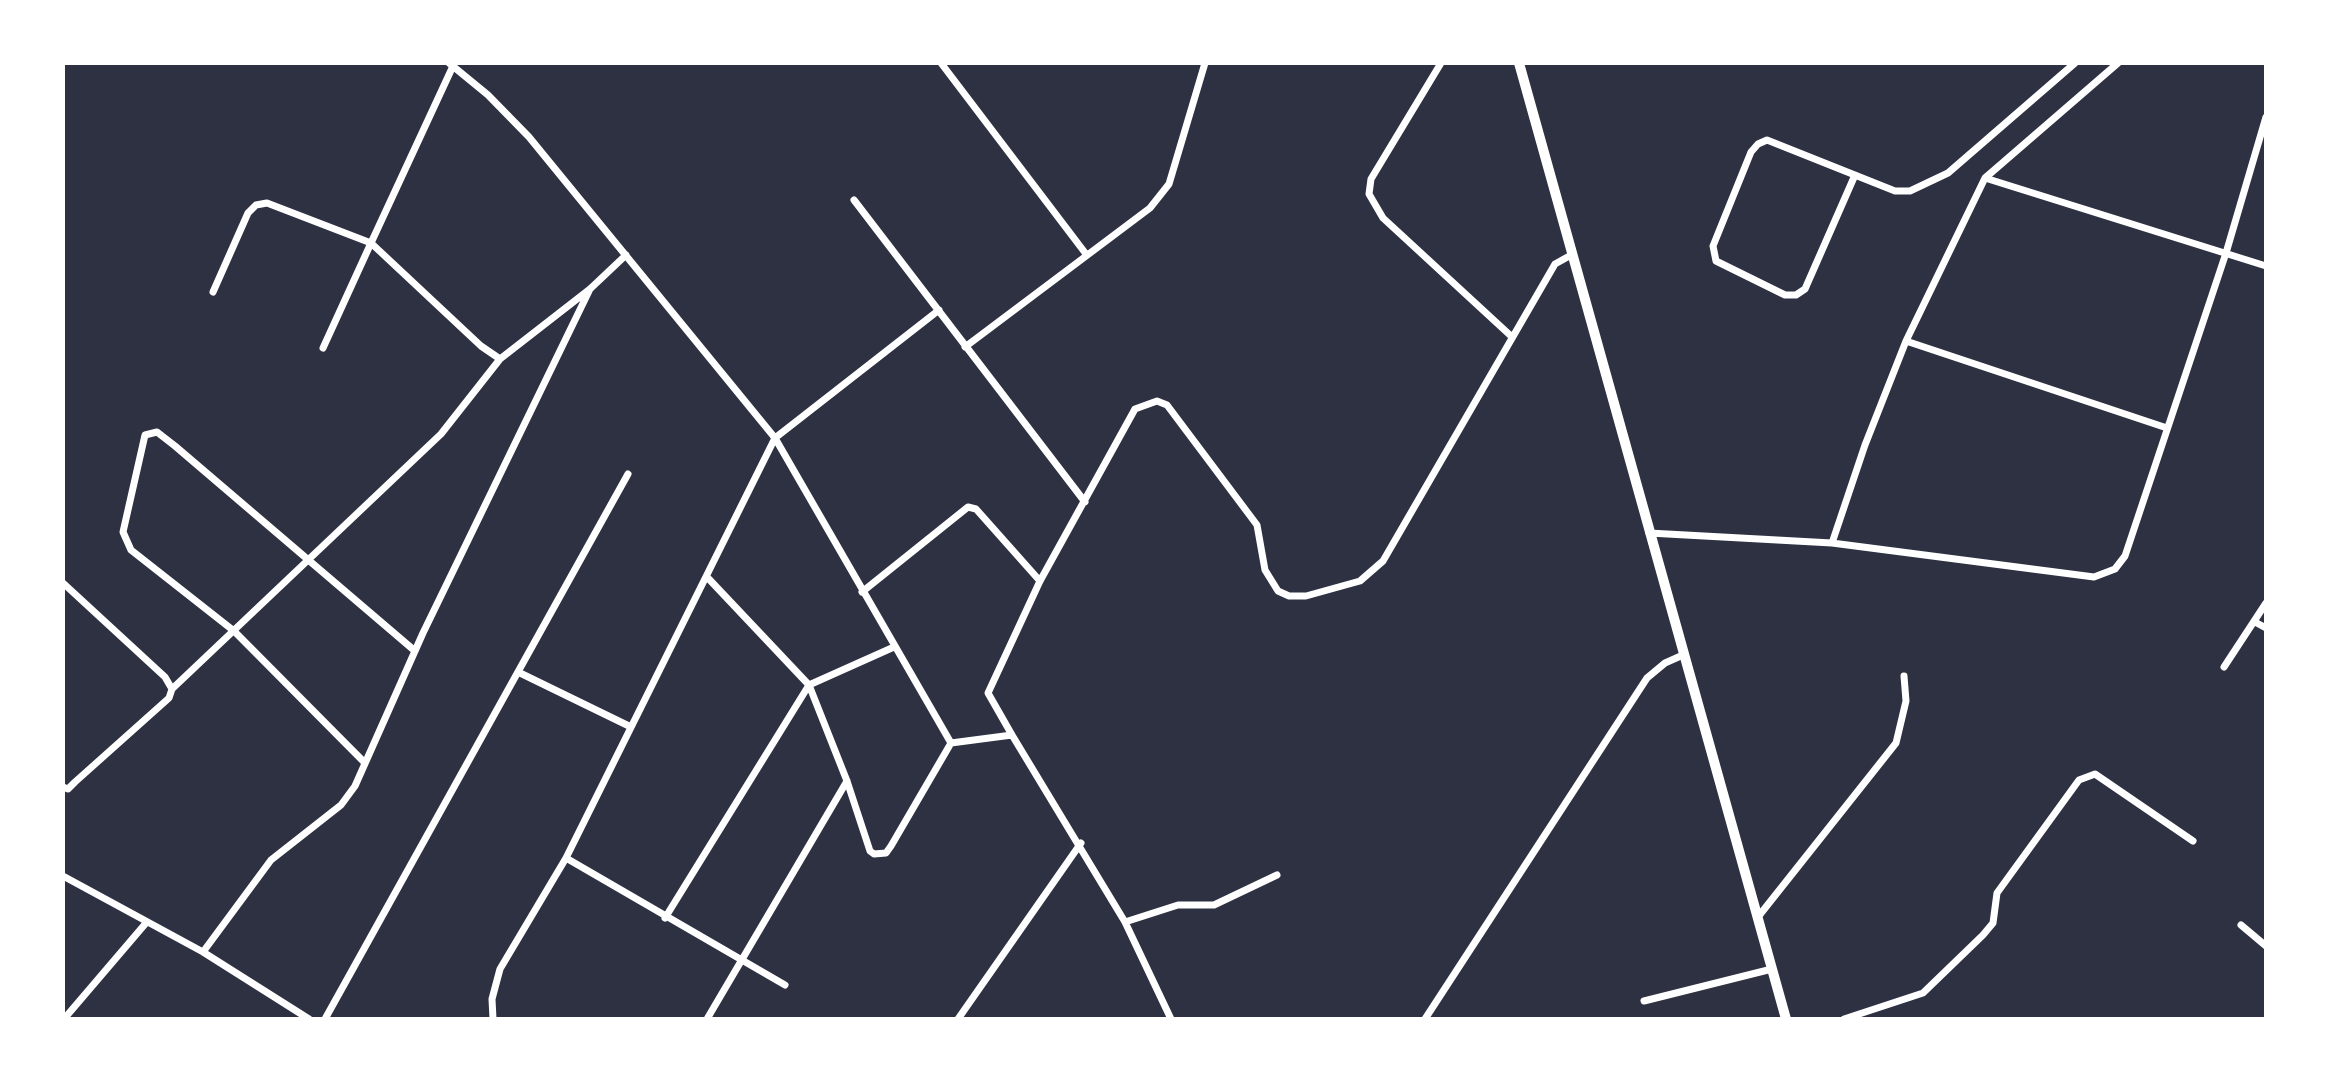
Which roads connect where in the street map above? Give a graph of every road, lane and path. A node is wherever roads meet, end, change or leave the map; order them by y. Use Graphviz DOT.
graph roads {
  1 [pos="941,63"];
  2 [pos="1205,63"];
  3 [pos="1441,63"];
  4 [pos="1519,63"];
  5 [pos="2076,63"];
  6 [pos="2118,63"];
  7 [pos="451,64"];
  8 [pos="2266,117"];
  9 [pos="1855,175"];
  10 [pos="1984,178"];
  11 [pos="854,200"];
  12 [pos="371,243"];
  13 [pos="2226,253"];
  14 [pos="1086,254"];
  15 [pos="1573,254"];
  16 [pos="626,255"];
  17 [pos="2266,266"];
  18 [pos="590,289"];
  19 [pos="213,292"];
  20 [pos="939,310"];
  21 [pos="1511,336"];
  22 [pos="1906,341"];
  23 [pos="965,346"];
  24 [pos="323,348"];
  25 [pos="500,359"];
  26 [pos="2167,428"];
  27 [pos="775,438"];
  28 [pos="628,474"];
  29 [pos="1085,502"];
  30 [pos="1648,533"];
  31 [pos="1832,543"];
  32 [pos="308,560"];
  33 [pos="707,577"];
  34 [pos="1040,582"];
  35 [pos="63,583"];
  36 [pos="862,592"];
  37 [pos="2266,603"];
  38 [pos="2255,622"];
  39 [pos="2266,628"];
  40 [pos="234,631"];
  41 [pos="894,647"];
  42 [pos="415,651"];
  43 [pos="1684,655"];
  44 [pos="2224,667"];
  45 [pos="518,672"];
  46 [pos="1904,677"];
  47 [pos="809,685"];
  48 [pos="172,690"];
  49 [pos="631,727"];
  50 [pos="1012,735"];
  51 [pos="951,743"];
  52 [pos="365,763"];
  53 [pos="848,781"];
  54 [pos="65,790"];
  55 [pos="2193,841"];
  56 [pos="1081,844"];
  57 [pos="566,858"];
  58 [pos="1277,875"];
  59 [pos="63,876"];
  60 [pos="665,918"];
  61 [pos="1757,918"];
  62 [pos="1125,922"];
  63 [pos="146,923"];
  64 [pos="2241,925"];
  65 [pos="2266,946"];
  66 [pos="203,952"];
  67 [pos="741,962"];
  68 [pos="1772,968"];
  69 [pos="785,985"];
  70 [pos="1644,1001"];
  71 [pos="1431,1010"];
  72 [pos="64,1019"];
  73 [pos="309,1019"];
  74 [pos="326,1019"];
  75 [pos="493,1019"];
  76 [pos="707,1019"];
  77 [pos="958,1019"];
  78 [pos="1171,1019"];
  79 [pos="1425,1019"];
  80 [pos="1433,1019"];
  81 [pos="1786,1019"];
  82 [pos="1844,1019"];
  1 -- 14 [label="street"];
  2 -- 14 [label="street"];
  3 -- 21 [label="street"];
  4 -- 15 [label="street"];
  5 -- 9 [label="street"];
  6 -- 10 [label="street"];
  7 -- 12 [label="street"];
  7 -- 16 [label="street"];
  8 -- 13 [label="street"];
  9 -- 9 [label="street"];
  10 -- 13 [label="street"];
  10 -- 22 [label="street"];
  11 -- 20 [label="street"];
  12 -- 19 [label="street"];
  12 -- 24 [label="street"];
  12 -- 25 [label="street"];
  13 -- 17 [label="street"];
  13 -- 26 [label="street"];
  14 -- 23 [label="street"];
  15 -- 21 [label="street"];
  15 -- 30 [label="street"];
  16 -- 18 [label="street"];
  16 -- 27 [label="street"];
  18 -- 25 [label="street"];
  18 -- 42 [label="street"];
  20 -- 23 [label="street"];
  20 -- 27 [label="street"];
  21 -- 29 [label="street"];
  22 -- 26 [label="street"];
  22 -- 31 [label="street"];
  23 -- 29 [label="street"];
  25 -- 32 [label="street"];
  26 -- 31 [label="street"];
  27 -- 33 [label="street"];
  27 -- 36 [label="street"];
  28 -- 45 [label="street"];
  29 -- 34 [label="street"];
  30 -- 31 [label="street"];
  30 -- 43 [label="street"];
  32 -- 40 [label="street"];
  32 -- 40 [label="street"];
  32 -- 42 [label="street"];
  33 -- 47 [label="street"];
  33 -- 49 [label="street"];
  34 -- 36 [label="street"];
  34 -- 50 [label="street"];
  35 -- 48 [label="street"];
  36 -- 41 [label="street"];
  37 -- 38 [label="street"];
  38 -- 39 [label="street"];
  38 -- 44 [label="street"];
  40 -- 48 [label="street"];
  40 -- 52 [label="street"];
  41 -- 47 [label="street"];
  41 -- 51 [label="street"];
  42 -- 52 [label="street"];
  43 -- 61 [label="street"];
  43 -- 71 [label="street"];
  45 -- 49 [label="street"];
  45 -- 74 [label="street"];
  46 -- 61 [label="street"];
  47 -- 53 [label="street"];
  47 -- 60 [label="street"];
  48 -- 54 [label="street"];
  49 -- 57 [label="street"];
  50 -- 51 [label="street"];
  50 -- 56 [label="street"];
  51 -- 53 [label="street"];
  52 -- 66 [label="street"];
  53 -- 67 [label="street"];
  55 -- 82 [label="street"];
  56 -- 62 [label="street"];
  56 -- 77 [label="street"];
  57 -- 60 [label="street"];
  57 -- 75 [label="street"];
  58 -- 62 [label="street"];
  59 -- 63 [label="street"];
  60 -- 67 [label="street"];
  61 -- 68 [label="street"];
  62 -- 78 [label="street"];
  63 -- 66 [label="street"];
  63 -- 72 [label="street"];
  64 -- 65 [label="street"];
  66 -- 73 [label="street"];
  67 -- 69 [label="street"];
  67 -- 76 [label="street"];
  68 -- 70 [label="street"];
  68 -- 81 [label="street"];
  71 -- 79 [label="street"];
  71 -- 80 [label="street"];
}
